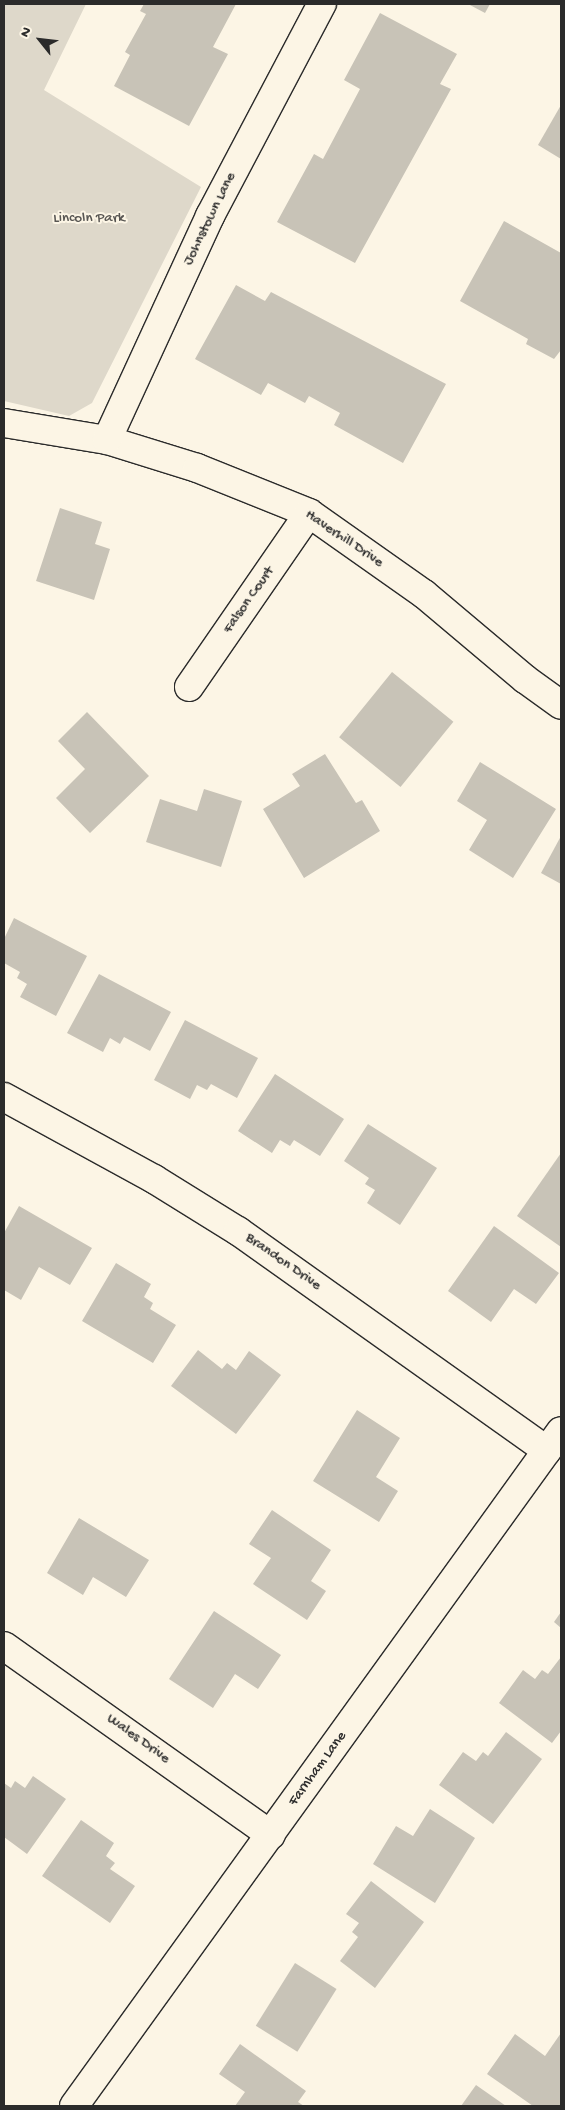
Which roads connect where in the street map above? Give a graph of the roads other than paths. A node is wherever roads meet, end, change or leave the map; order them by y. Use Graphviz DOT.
graph roads {
  1 [pos="322,4"];
  2 [pos="4,423"];
  3 [pos="107,440"];
  4 [pos="309,513"];
  5 [pos="189,687"];
  6 [pos="561,705"];
  7 [pos="4,1097"];
  8 [pos="554,1441"];
  9 [pos="4,1646"];
  10 [pos="271,1835"];
  11 [pos="74,2106"];
  1 -- 3 [label="street, Johnstown Lane"];
  2 -- 3 [label="street, Haverhill Drive"];
  3 -- 4 [label="street, Haverhill Drive"];
  4 -- 5 [label="street, Falson Court"];
  4 -- 6 [label="street, Haverhill Drive"];
  7 -- 8 [label="street, Brandon Drive"];
  8 -- 10 [label="street, Farnham Lane"];
  9 -- 10 [label="street, Wales Drive"];
  10 -- 11 [label="street, Farnham Lane"];
}
